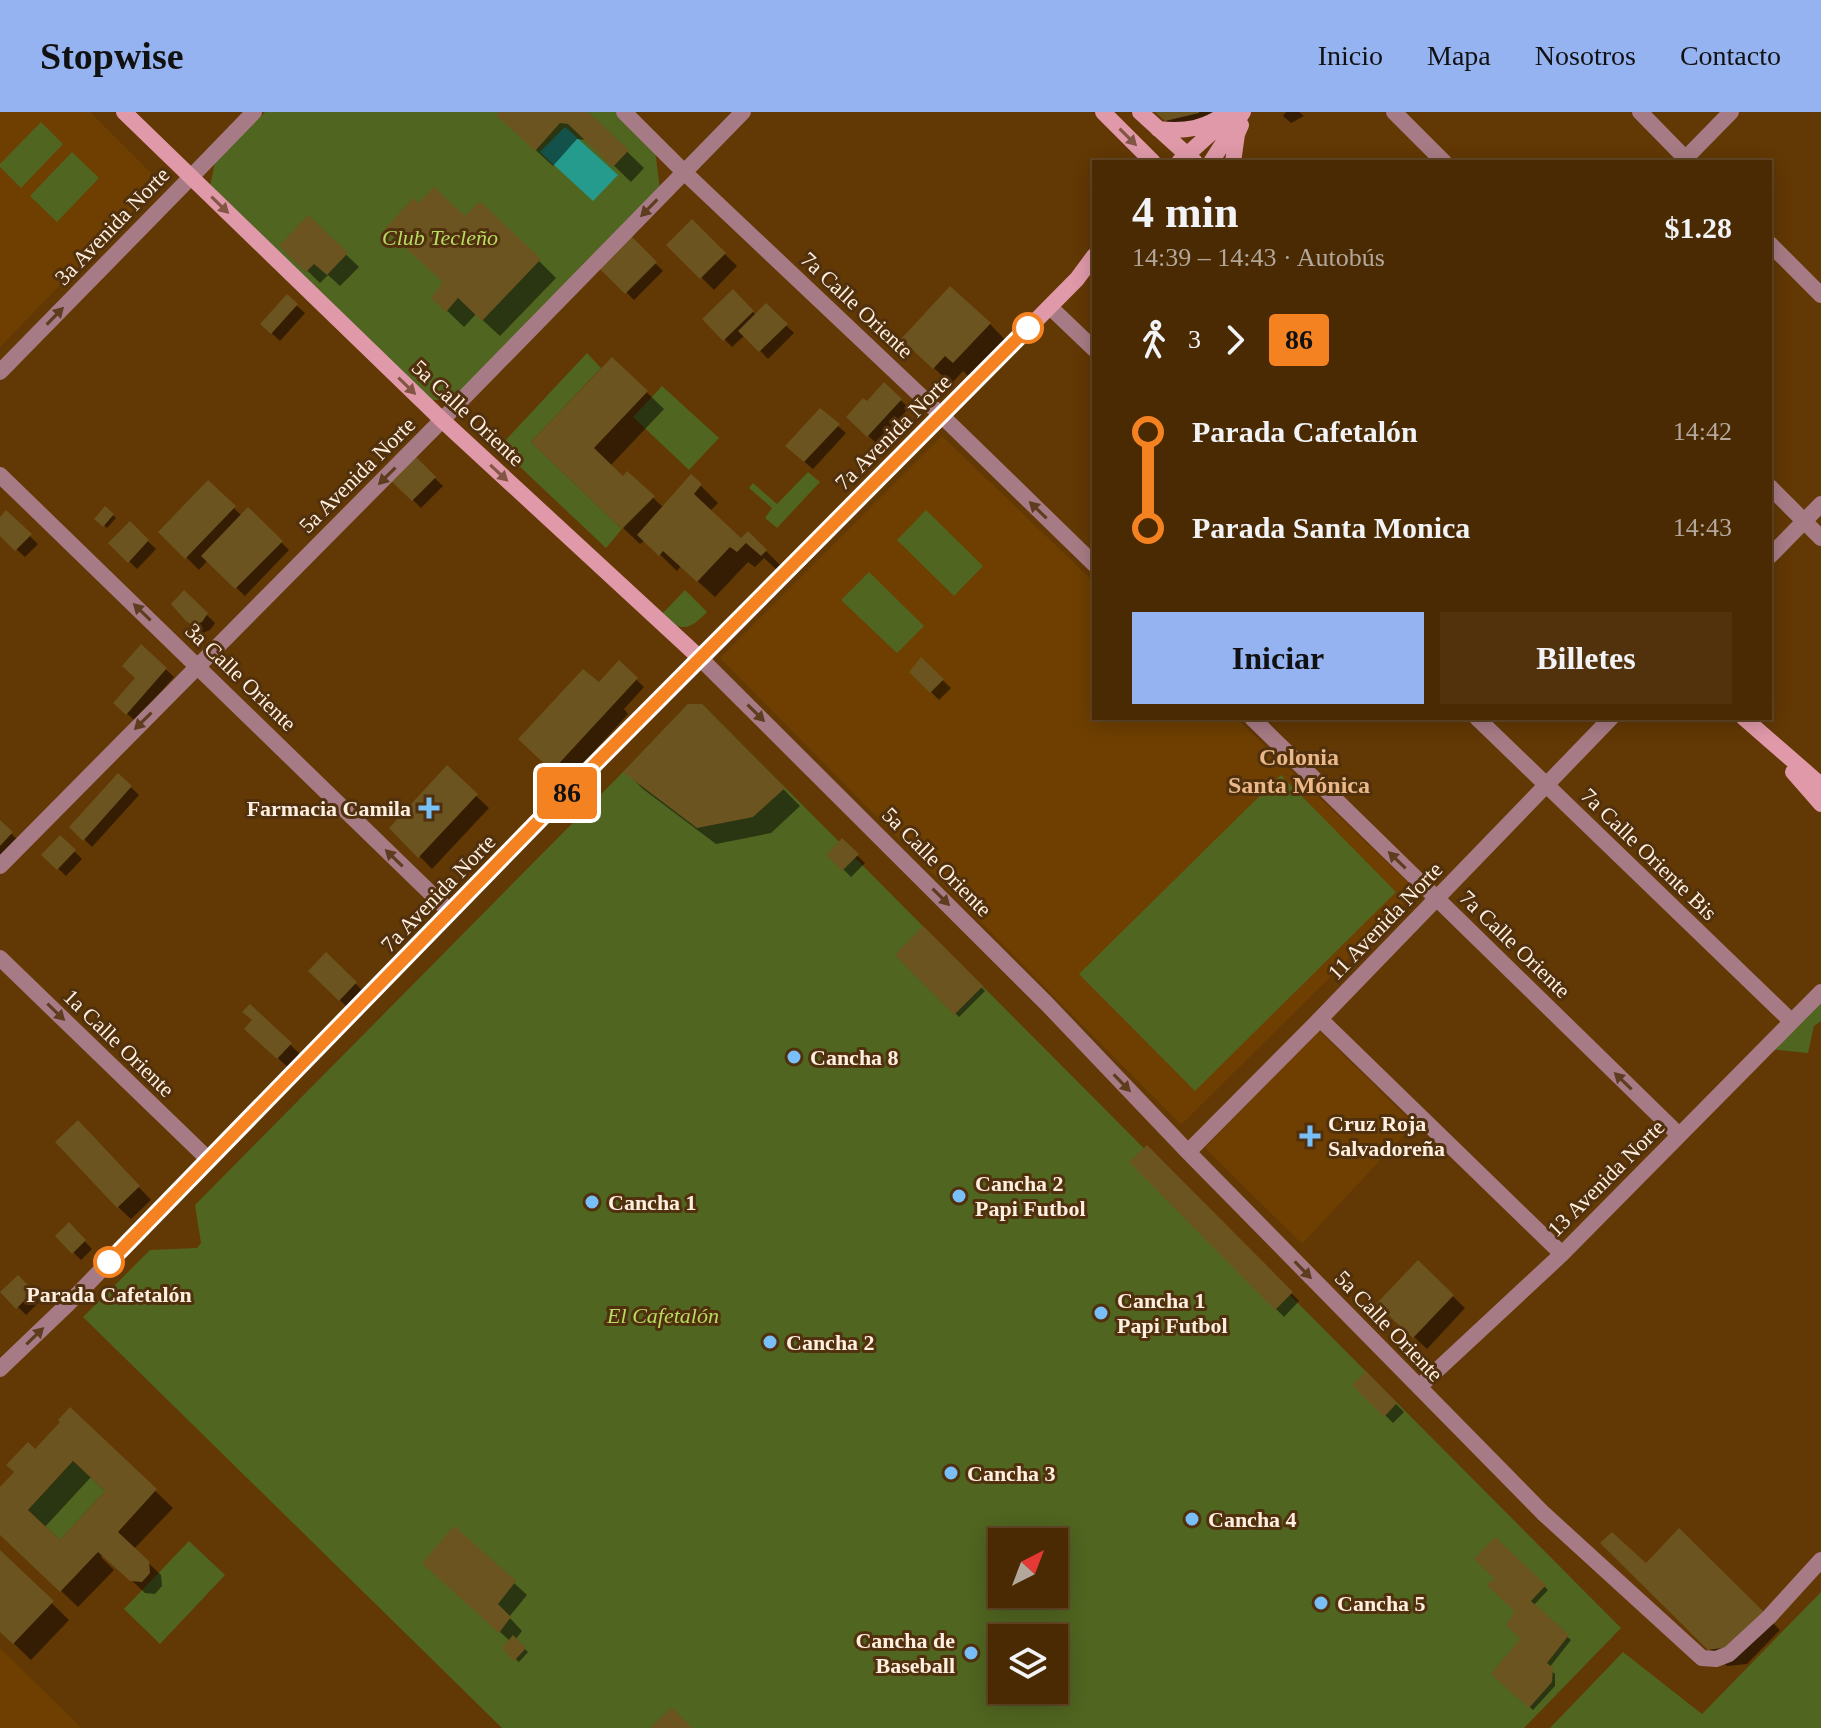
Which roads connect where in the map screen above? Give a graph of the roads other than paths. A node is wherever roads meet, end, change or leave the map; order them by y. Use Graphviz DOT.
graph roads {
  1 [pos="124,112"];
  2 [pos="254,112"];
  3 [pos="624,112"];
  4 [pos="743,112"];
  5 [pos="1103,112"];
  6 [pos="1140,112"];
  7 [pos="1231,112"];
  8 [pos="1245,112"];
  9 [pos="1394,112"];
  10 [pos="1640,112"];
  11 [pos="1731,112"];
  12 [pos="1158,129"];
  13 [pos="1187,159"];
  14 [pos="1151,160"];
  15 [pos="1212,160"];
  16 [pos="1233,160"];
  17 [pos="1442,160"];
  18 [pos="1685,160"];
  19 [pos="1687,160"];
  20 [pos="684,172"];
  21 [pos="191,177"];
  22 [pos="1772,246"];
  23 [pos="1092,259"];
  24 [pos="1092,270"];
  25 [pos="1077,279"];
  26 [pos="1821,295"];
  27 [pos="1050,307"];
  28 [pos="1092,347"];
  29 [pos="0,372"];
  30 [pos="941,415"];
  31 [pos="442,420"];
  32 [pos="0,475"];
  33 [pos="1772,489"];
  34 [pos="1821,504"];
  35 [pos="1804,521"];
  36 [pos="1821,538"];
  37 [pos="1772,554"];
  38 [pos="1092,562"];
  39 [pos="701,659"];
  40 [pos="198,666"];
  41 [pos="1254,720"];
  42 [pos="1479,720"];
  43 [pos="1609,720"];
  44 [pos="1746,720"];
  45 [pos="1758,732"];
  46 [pos="1547,785"];
  47 [pos="1821,785"];
  48 [pos="1821,804"];
  49 [pos="0,866"];
  50 [pos="1437,899"];
  51 [pos="450,912"];
  52 [pos="0,958"];
  53 [pos="1820,991"];
  54 [pos="1320,1019"];
  55 [pos="1791,1021"];
  56 [pos="1679,1135"];
  57 [pos="1188,1152"];
  58 [pos="208,1159"];
  59 [pos="1562,1254"];
  60 [pos="0,1369"];
  61 [pos="1419,1387"];
  62 [pos="1821,1560"];
  1 -- 21 [label="main road, 5a Calle Oriente"];
  2 -- 21 [label="street, 3a Avenida Norte"];
  3 -- 20 [label="street, 7a Calle Oriente"];
  4 -- 20 [label="street, 5a Avenida Norte"];
  5 -- 14 [label="main road, one-way"];
  6 -- 12 [label="main road"];
  7 -- 12 [label="main road"];
  7 -- 13 [label="main road"];
  8 -- 15 [label="main road"];
  8 -- 16 [label="main road"];
  9 -- 17 [label="street"];
  10 -- 18 [label="street"];
  11 -- 19 [label="street"];
  12 -- 13 [label="main road"];
  20 -- 30 [label="street, 7a Calle Oriente"];
  20 -- 31 [label="street, 5a Avenida Norte, one-way"];
  29 -- 21 [label="street, 3a Avenida Norte, one-way"];
  21 -- 31 [label="main road, 5a Calle Oriente, one-way"];
  22 -- 26 [label="street"];
  23 -- 25 [label="main road, 7a Avenida Norte"];
  24 -- 25 [label="main road, 7a Avenida Norte"];
  25 -- 27 [label="main road, 7a Avenida Norte"];
  27 -- 28 [label="street"];
  27 -- 30 [label="main road, 7a Avenida Norte"];
  38 -- 30 [label="street, 7a Calle Oriente, one-way"];
  30 -- 39 [label="main road, 7a Avenida Norte"];
  31 -- 39 [label="main road, 5a Calle Oriente, one-way"];
  31 -- 40 [label="street, 5a Avenida Norte, one-way"];
  40 -- 32 [label="street, 3a Calle Oriente, one-way"];
  33 -- 35 [label="street"];
  34 -- 35 [label="street"];
  35 -- 36 [label="street"];
  35 -- 37 [label="street"];
  39 -- 51 [label="street, 7a Avenida Norte"];
  39 -- 57 [label="street, 5a Calle Oriente, one-way"];
  40 -- 49 [label="street, 5a Avenida Norte, one-way"];
  51 -- 40 [label="street, 3a Calle Oriente, one-way"];
  50 -- 41 [label="street, 7a Calle Oriente, one-way"];
  42 -- 46 [label="street, 7a Calle Oriente Bis"];
  43 -- 46 [label="street, 11 Avenida Norte"];
  44 -- 45 [label="main road"];
  45 -- 47 [label="main road"];
  45 -- 48 [label="main road"];
  46 -- 50 [label="street, 11 Avenida Norte"];
  46 -- 55 [label="street, 7a Calle Oriente Bis"];
  50 -- 54 [label="street, 11 Avenida Norte"];
  56 -- 50 [label="street, 7a Calle Oriente, one-way"];
  51 -- 58 [label="street, 7a Avenida Norte"];
  52 -- 58 [label="street, 1a Calle Oriente, one-way"];
  53 -- 55 [label="street, 13 Avenida Norte"];
  54 -- 57 [label="street, 11 Avenida Norte"];
  54 -- 59 [label="street"];
  55 -- 56 [label="street, 13 Avenida Norte"];
  56 -- 59 [label="street, 13 Avenida Norte"];
  57 -- 61 [label="street, 5a Calle Oriente, one-way"];
  60 -- 58 [label="street, 7a Avenida Norte, one-way"];
  59 -- 61 [label="street, 13 Avenida Norte"];
  61 -- 62 [label="street, 5a Calle Oriente"];
}
